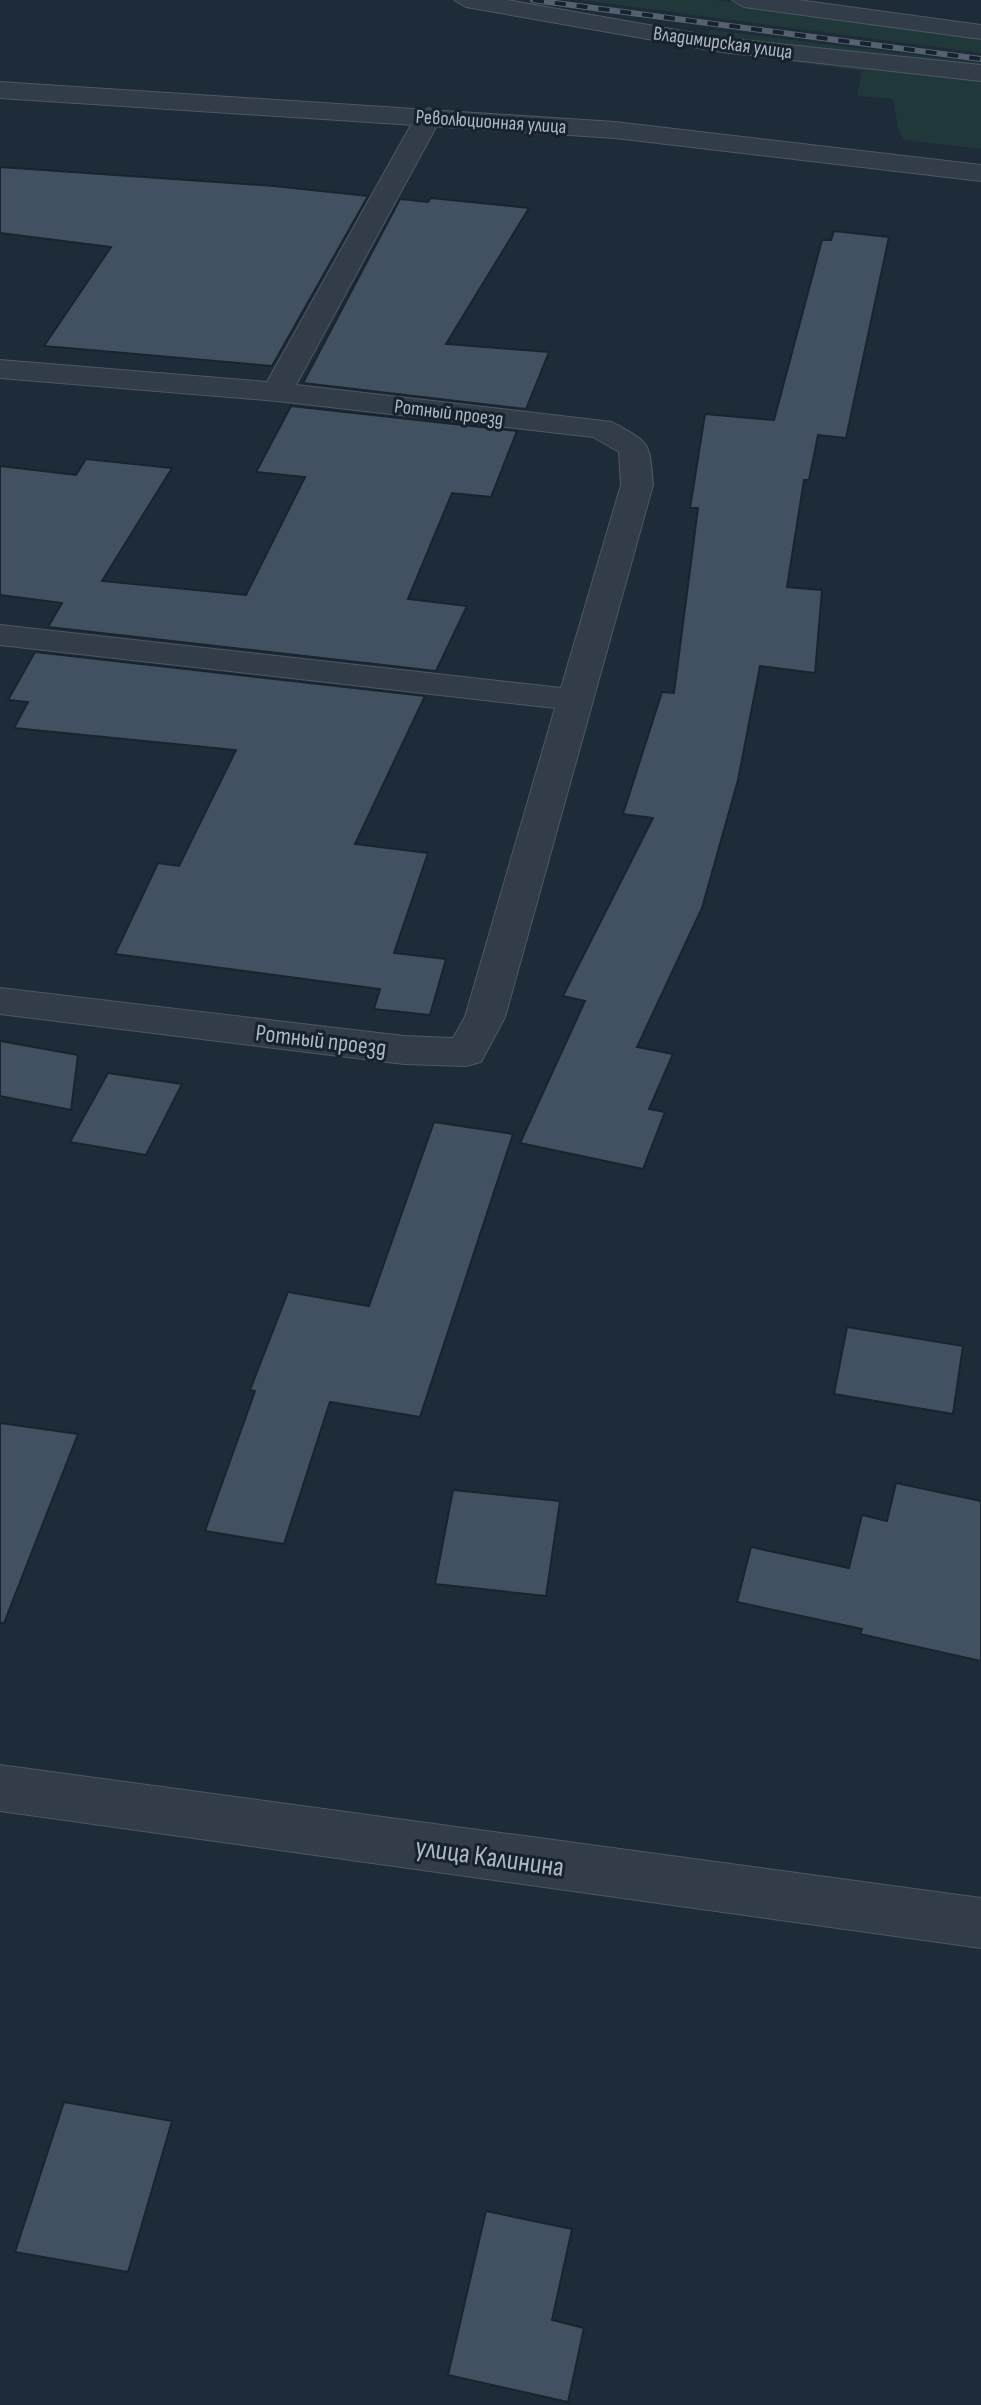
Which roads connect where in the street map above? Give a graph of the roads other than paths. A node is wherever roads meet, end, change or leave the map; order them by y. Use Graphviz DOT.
graph roads {
  1 [pos="466,0"];
  2 [pos="744,0"];
  3 [pos="981,32"];
  4 [pos="981,73"];
  5 [pos="0,90"];
  6 [pos="429,116"];
  7 [pos="981,173"];
  8 [pos="0,369"];
  9 [pos="277,392"];
  10 [pos="0,635"];
  11 [pos="577,700"];
  12 [pos="0,1001"];
  13 [pos="0,1788"];
  14 [pos="981,1923"];
  1 -- 4 [label="street, Владимирская улица"];
  2 -- 3 [label="street, Владимирская улица"];
  5 -- 6 [label="street, Революционная улица"];
  6 -- 7 [label="street, Революционная улица"];
  6 -- 9 [label="street"];
  8 -- 9 [label="street, Ротный проезд"];
  9 -- 11 [label="street, Ротный проезд"];
  10 -- 11 [label="street"];
  11 -- 12 [label="street, Ротный проезд"];
  13 -- 14 [label="street, улица Калинина"];
}
